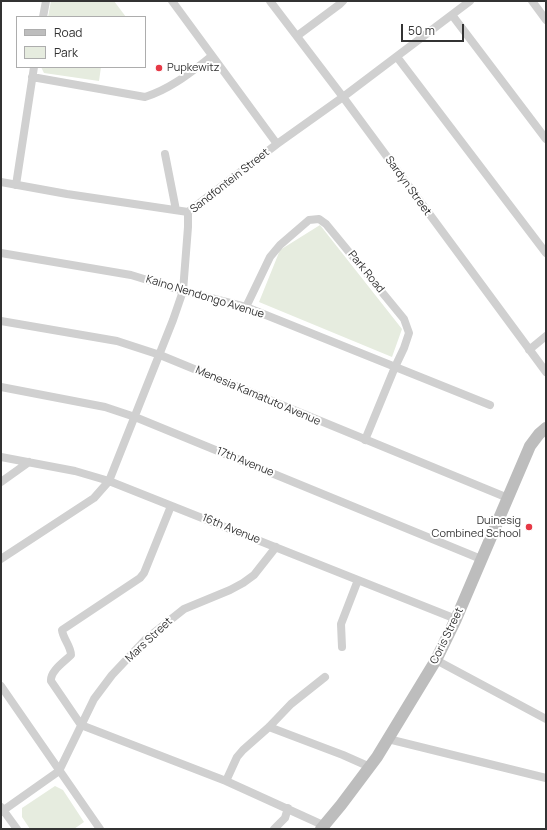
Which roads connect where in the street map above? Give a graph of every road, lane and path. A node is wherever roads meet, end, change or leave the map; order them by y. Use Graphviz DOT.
graph roads {
  1 [pos="46,1"];
  2 [pos="172,1"];
  3 [pos="270,1"];
  4 [pos="343,1"];
  5 [pos="470,1"];
  6 [pos="532,1"];
  7 [pos="452,15"];
  8 [pos="43,16"];
  9 [pos="546,20"];
  10 [pos="296,36"];
  11 [pos="212,56"];
  12 [pos="397,57"];
  13 [pos="34,68"];
  14 [pos="32,76"];
  15 [pos="343,97"];
  16 [pos="546,139"];
  17 [pos="277,144"];
  18 [pos="165,154"];
  19 [pos="1,182"];
  20 [pos="16,185"];
  21 [pos="176,210"];
  22 [pos="188,212"];
  23 [pos="1,253"];
  24 [pos="546,253"];
  25 [pos="183,291"];
  26 [pos="246,307"];
  27 [pos="1,321"];
  28 [pos="546,336"];
  29 [pos="529,350"];
  30 [pos="160,355"];
  31 [pos="395,367"];
  32 [pos="546,372"];
  33 [pos="1,387"];
  34 [pos="490,405"];
  35 [pos="135,417"];
  36 [pos="546,428"];
  37 [pos="365,440"];
  38 [pos="1,457"];
  39 [pos="29,462"];
  40 [pos="109,481"];
  41 [pos="1,482"];
  42 [pos="508,498"];
  43 [pos="171,506"];
  44 [pos="276,547"];
  45 [pos="1,560"];
  46 [pos="482,560"];
  47 [pos="358,580"];
  48 [pos="456,619"];
  49 [pos="342,647"];
  50 [pos="436,660"];
  51 [pos="325,677"];
  52 [pos="1,686"];
  53 [pos="546,719"];
  54 [pos="81,725"];
  55 [pos="269,727"];
  56 [pos="388,739"];
  57 [pos="370,767"];
  58 [pos="59,771"];
  59 [pos="546,778"];
  60 [pos="226,781"];
  61 [pos="288,808"];
  62 [pos="2,809"];
  63 [pos="323,828"];
  64 [pos="16,829"];
  65 [pos="100,829"];
  66 [pos="274,829"];
  1 -- 8 [label="street"];
  2 -- 11 [label="street"];
  3 -- 10 [label="street, Sardyn Street"];
  4 -- 10 [label="street"];
  5 -- 7 [label="street, Sandfontein Street"];
  6 -- 9 [label="street"];
  7 -- 12 [label="street, Sandfontein Street"];
  7 -- 16 [label="street"];
  10 -- 15 [label="street, Sardyn Street"];
  11 -- 14 [label="street"];
  11 -- 17 [label="street"];
  12 -- 15 [label="street, Sandfontein Street"];
  12 -- 24 [label="street"];
  13 -- 14 [label="street"];
  14 -- 20 [label="street"];
  15 -- 17 [label="street, Sandfontein Street"];
  15 -- 29 [label="street, Sardyn Street"];
  17 -- 22 [label="street, Sandfontein Street"];
  18 -- 21 [label="street"];
  19 -- 20 [label="street"];
  20 -- 21 [label="street"];
  21 -- 22 [label="street"];
  22 -- 25 [label="street, Sandfontein Street"];
  23 -- 25 [label="street, Kaino Nendongo Avenue"];
  25 -- 26 [label="street, Kaino Nendongo Avenue"];
  25 -- 30 [label="street, Sandfontein Street"];
  26 -- 31 [label="street, Kaino Nendongo Avenue"];
  26 -- 31 [label="street, Park Road"];
  27 -- 30 [label="street, Menesia Kamatuto Avenue"];
  28 -- 29 [label="street"];
  29 -- 32 [label="street, Sardyn Street"];
  30 -- 35 [label="street, Sandfontein Street"];
  30 -- 37 [label="street, Menesia Kamatuto Avenue"];
  31 -- 34 [label="street, Kaino Nendongo Avenue"];
  31 -- 37 [label="street, Park Road"];
  33 -- 35 [label="street, 17th Avenue"];
  35 -- 40 [label="street, Sandfontein Street"];
  35 -- 46 [label="street, 17th Avenue"];
  36 -- 42 [label="street, Coris Street"];
  37 -- 42 [label="street, Menesia Kamatuto Avenue"];
  38 -- 39 [label="street, 16th Avenue"];
  39 -- 40 [label="street, 16th Avenue"];
  39 -- 41 [label="street"];
  40 -- 43 [label="street, 16th Avenue"];
  40 -- 45 [label="street, Sandfontein Street"];
  42 -- 46 [label="street, Coris Street"];
  43 -- 44 [label="street, 16th Avenue"];
  43 -- 54 [label="street"];
  44 -- 47 [label="street, 16th Avenue"];
  44 -- 54 [label="street, Mars Street"];
  46 -- 48 [label="street, Coris Street"];
  47 -- 48 [label="street, 16th Avenue"];
  47 -- 49 [label="street"];
  48 -- 50 [label="street, Coris Street"];
  50 -- 53 [label="street"];
  50 -- 56 [label="street, Coris Street"];
  51 -- 55 [label="street"];
  52 -- 58 [label="street"];
  54 -- 58 [label="street, Mars Street"];
  54 -- 60 [label="street"];
  55 -- 57 [label="street"];
  55 -- 60 [label="street"];
  56 -- 57 [label="street, Coris Street"];
  56 -- 59 [label="street"];
  57 -- 63 [label="street, Coris Street"];
  58 -- 62 [label="street"];
  58 -- 65 [label="street"];
  60 -- 61 [label="street"];
  61 -- 63 [label="street"];
  61 -- 66 [label="street"];
  62 -- 64 [label="street"];
}
